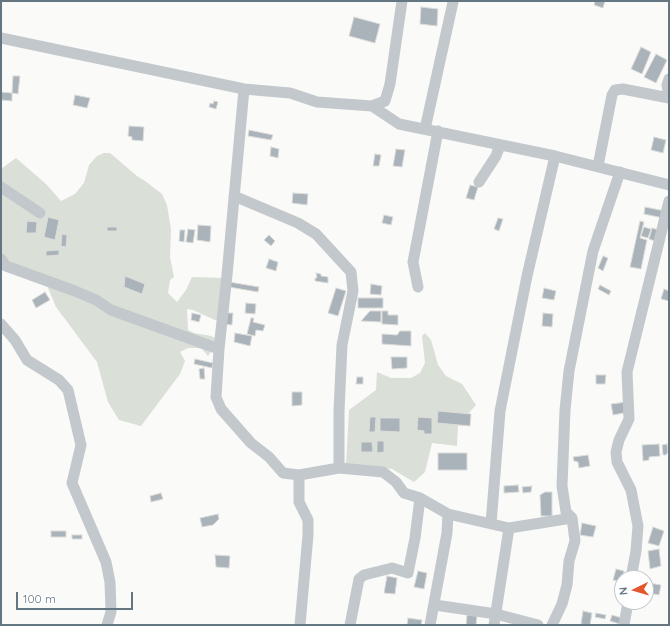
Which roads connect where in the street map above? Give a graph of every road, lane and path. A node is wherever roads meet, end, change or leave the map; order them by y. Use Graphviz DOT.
graph roads {
  1 [pos="402,1"];
  2 [pos="453,2"];
  3 [pos="1,38"];
  4 [pos="669,79"];
  5 [pos="244,89"];
  6 [pos="669,97"];
  7 [pos="372,106"];
  8 [pos="425,129"];
  9 [pos="438,131"];
  10 [pos="500,144"];
  11 [pos="555,156"];
  12 [pos="598,166"];
  13 [pos="620,172"];
  14 [pos="479,182"];
  15 [pos="669,185"];
  16 [pos="1,187"];
  17 [pos="234,196"];
  18 [pos="669,201"];
  19 [pos="40,213"];
  20 [pos="1,260"];
  21 [pos="418,287"];
  22 [pos="1,324"];
  23 [pos="219,349"];
  24 [pos="339,468"];
  25 [pos="299,475"];
  26 [pos="420,498"];
  27 [pos="448,514"];
  28 [pos="572,518"];
  29 [pos="491,524"];
  30 [pos="509,528"];
  31 [pos="633,570"];
  32 [pos="435,605"];
  33 [pos="627,610"];
  34 [pos="495,620"];
  35 [pos="107,625"];
  36 [pos="300,625"];
  37 [pos="350,625"];
  38 [pos="430,625"];
  39 [pos="538,625"];
  40 [pos="552,625"];
  41 [pos="624,625"];
  1 -- 7 [label="street"];
  2 -- 8 [label="street"];
  3 -- 5 [label="street"];
  4 -- 6 [label="street"];
  5 -- 7 [label="street"];
  5 -- 17 [label="street"];
  6 -- 12 [label="street"];
  7 -- 8 [label="street"];
  8 -- 9 [label="street"];
  9 -- 10 [label="street"];
  9 -- 21 [label="street"];
  10 -- 11 [label="street"];
  10 -- 14 [label="street"];
  11 -- 12 [label="street"];
  11 -- 29 [label="street"];
  12 -- 13 [label="street"];
  13 -- 15 [label="street"];
  13 -- 28 [label="street"];
  16 -- 19 [label="street"];
  17 -- 23 [label="street"];
  17 -- 24 [label="street"];
  18 -- 31 [label="street"];
  20 -- 23 [label="street"];
  22 -- 35 [label="street"];
  23 -- 25 [label="street"];
  24 -- 25 [label="street"];
  24 -- 26 [label="street"];
  25 -- 36 [label="street"];
  26 -- 27 [label="street"];
  26 -- 37 [label="street"];
  27 -- 29 [label="street"];
  27 -- 32 [label="street"];
  28 -- 30 [label="street"];
  28 -- 40 [label="street"];
  29 -- 30 [label="street"];
  30 -- 34 [label="street"];
  32 -- 34 [label="street"];
  32 -- 38 [label="street"];
  33 -- 41 [label="street"];
  34 -- 39 [label="street"];
}
